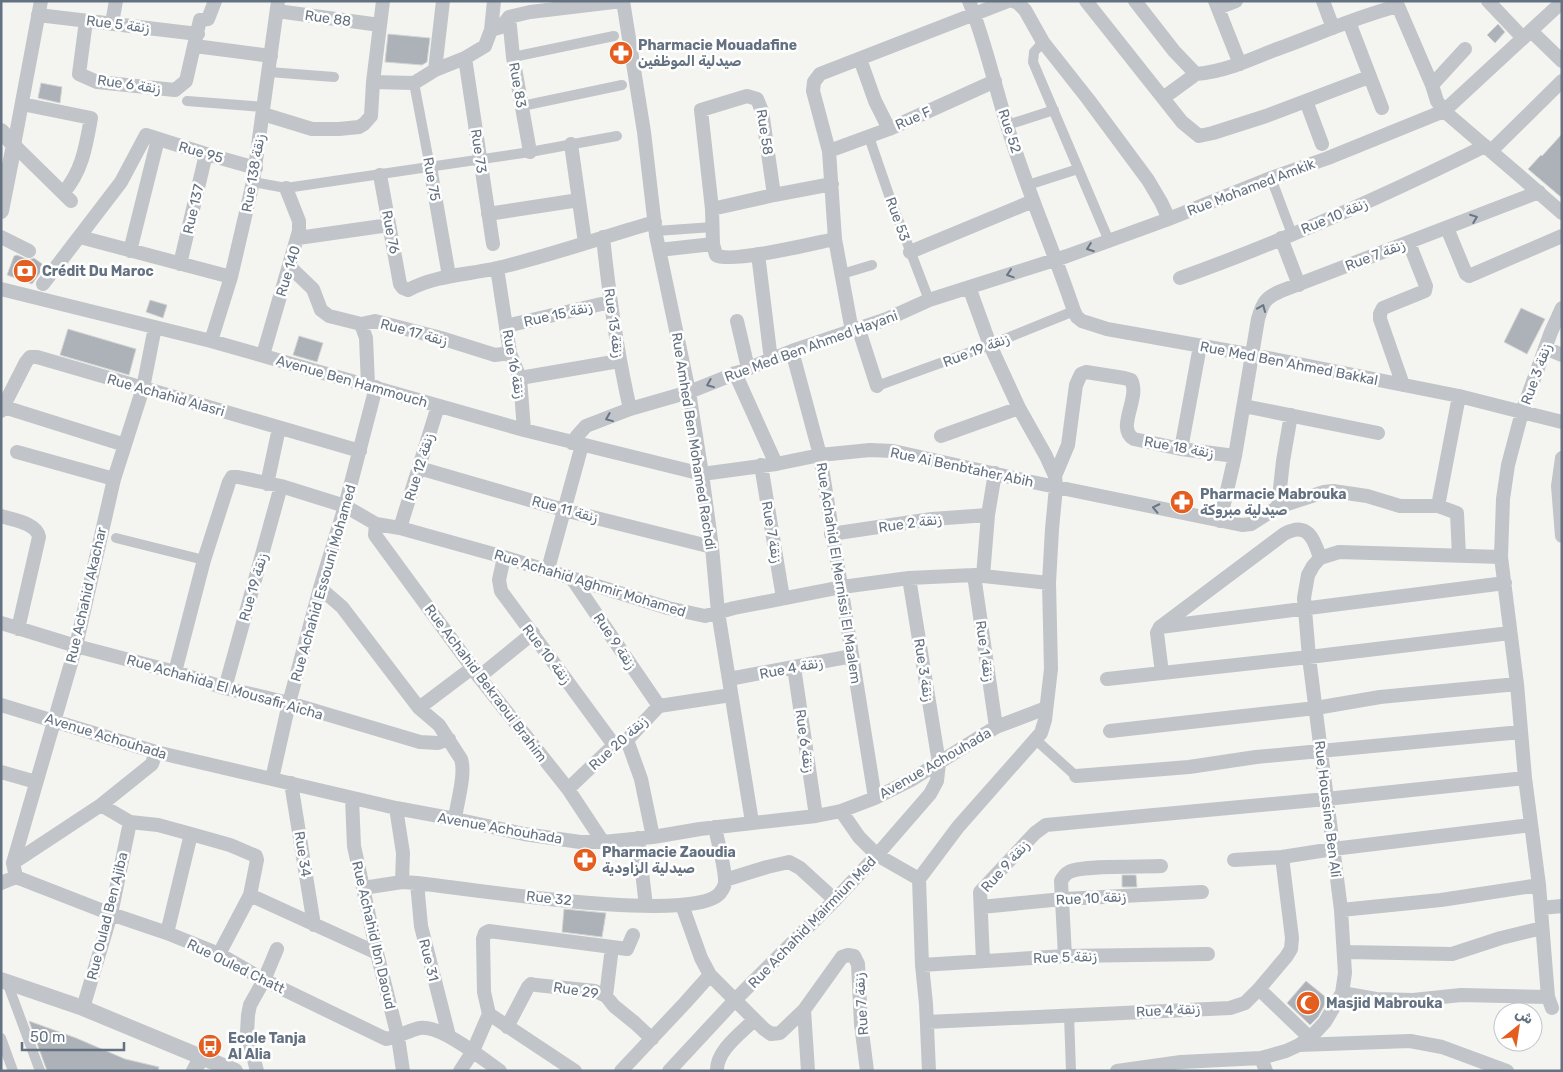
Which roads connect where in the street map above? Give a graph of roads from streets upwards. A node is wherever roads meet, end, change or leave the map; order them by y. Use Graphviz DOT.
graph roads {
  1 [pos="116,1"];
  2 [pos="215,1"];
  3 [pos="383,1"];
  4 [pos="443,1"];
  5 [pos="494,1"];
  6 [pos="623,1"];
  7 [pos="1008,1"];
  8 [pos="1013,1"];
  9 [pos="1086,1"];
  10 [pos="1135,1"];
  11 [pos="1236,1"];
  12 [pos="1323,1"];
  13 [pos="1488,1"];
  14 [pos="1559,3"];
  15 [pos="1400,4"];
  16 [pos="1217,5"];
  17 [pos="278,6"];
  18 [pos="1382,6"];
  19 [pos="971,7"];
  20 [pos="40,8"];
  21 [pos="509,17"];
  22 [pos="86,21"];
  23 [pos="1349,22"];
  24 [pos="112,23"];
  25 [pos="380,25"];
  26 [pos="1333,28"];
  27 [pos="492,30"];
  28 [pos="1527,35"];
  29 [pos="614,36"];
  30 [pos="196,40"];
  31 [pos="1043,42"];
  32 [pos="1465,49"];
  33 [pos="272,56"];
  34 [pos="513,57"];
  35 [pos="465,58"];
  36 [pos="860,59"];
  37 [pos="1562,61"];
  38 [pos="1240,64"];
  39 [pos="435,70"];
  40 [pos="269,72"];
  41 [pos="1196,74"];
  42 [pos="334,77"];
  43 [pos="1369,77"];
  44 [pos="995,81"];
  45 [pos="1562,81"];
  46 [pos="373,82"];
  47 [pos="414,83"];
  48 [pos="1432,84"];
  49 [pos="622,85"];
  50 [pos="1163,98"];
  51 [pos="187,101"];
  52 [pos="1306,101"];
  53 [pos="22,104"];
  54 [pos="522,106"];
  55 [pos="1382,108"];
  56 [pos="264,110"];
  57 [pos="1054,110"];
  58 [pos="1444,111"];
  59 [pos="1007,126"];
  60 [pos="889,129"];
  61 [pos="1,130"];
  62 [pos="616,136"];
  63 [pos="152,137"];
  64 [pos="869,137"];
  65 [pos="571,144"];
  66 [pos="1322,144"];
  67 [pos="14,145"];
  68 [pos="1488,149"];
  69 [pos="830,151"];
  70 [pos="530,152"];
  71 [pos="206,154"];
  72 [pos="480,158"];
  73 [pos="430,167"];
  74 [pos="256,168"];
  75 [pos="1078,169"];
  76 [pos="380,175"];
  77 [pos="1271,178"];
  78 [pos="254,182"];
  79 [pos="832,184"];
  80 [pos="1028,185"];
  81 [pos="286,188"];
  82 [pos="1539,192"];
  83 [pos="774,195"];
  84 [pos="579,200"];
  85 [pos="1033,201"];
  86 [pos="712,209"];
  87 [pos="1,211"];
  88 [pos="488,214"];
  89 [pos="1562,214"];
  90 [pos="1169,219"];
  91 [pos="389,225"];
  92 [pos="656,226"];
  93 [pos="713,227"];
  94 [pos="1447,228"];
  95 [pos="1286,236"];
  96 [pos="1562,236"];
  97 [pos="1,237"];
  98 [pos="80,237"];
  99 [pos="603,237"];
  100 [pos="298,238"];
  101 [pos="835,239"];
  102 [pos="1109,241"];
  103 [pos="586,243"];
  104 [pos="1408,243"];
  105 [pos="493,244"];
  106 [pos="713,244"];
  107 [pos="659,250"];
  108 [pos="30,251"];
  109 [pos="130,251"];
  110 [pos="910,252"];
  111 [pos="758,254"];
  112 [pos="1056,259"];
  113 [pos="180,264"];
  114 [pos="872,265"];
  115 [pos="289,266"];
  116 [pos="497,268"];
  117 [pos="842,274"];
  118 [pos="449,276"];
  119 [pos="231,277"];
  120 [pos="1180,278"];
  121 [pos="43,284"];
  122 [pos="1299,284"];
  123 [pos="969,287"];
  124 [pos="1,289"];
  125 [pos="929,300"];
  126 [pos="610,302"];
  127 [pos="1562,308"];
  128 [pos="1074,311"];
  129 [pos="737,320"];
  130 [pos="361,324"];
  131 [pos="506,326"];
  132 [pos="155,327"];
  133 [pos="855,330"];
  134 [pos="211,341"];
  135 [pos="990,345"];
  136 [pos="1200,346"];
  137 [pos="1545,348"];
  138 [pos="792,351"];
  139 [pos="510,353"];
  140 [pos="263,355"];
  141 [pos="1253,355"];
  142 [pos="1562,355"];
  143 [pos="771,360"];
  144 [pos="619,361"];
  145 [pos="742,371"];
  146 [pos="520,378"];
  147 [pos="1403,385"];
  148 [pos="372,386"];
  149 [pos="877,386"];
  150 [pos="143,388"];
  151 [pos="689,392"];
  152 [pos="1459,396"];
  153 [pos="438,406"];
  154 [pos="1244,406"];
  155 [pos="1019,408"];
  156 [pos="2,409"];
  157 [pos="630,410"];
  158 [pos="1522,412"];
  159 [pos="1292,416"];
  160 [pos="1562,422"];
  161 [pos="279,428"];
  162 [pos="524,430"];
  163 [pos="1378,433"];
  164 [pos="941,436"];
  165 [pos="577,444"];
  166 [pos="125,445"];
  167 [pos="1181,448"];
  168 [pos="360,451"];
  169 [pos="17,452"];
  170 [pos="820,455"];
  171 [pos="1235,456"];
  172 [pos="1562,458"];
  173 [pos="776,464"];
  174 [pos="761,465"];
  175 [pos="419,468"];
  176 [pos="995,473"];
  177 [pos="702,474"];
  178 [pos="114,479"];
  179 [pos="1055,481"];
  180 [pos="267,484"];
  181 [pos="281,486"];
  182 [pos="345,506"];
  183 [pos="1438,506"];
  184 [pos="1278,507"];
  185 [pos="564,510"];
  186 [pos="988,515"];
  187 [pos="1,516"];
  188 [pos="1220,521"];
  189 [pos="376,524"];
  190 [pos="400,528"];
  191 [pos="832,534"];
  192 [pos="1562,536"];
  193 [pos="116,538"];
  194 [pos="712,547"];
  195 [pos="1459,556"];
  196 [pos="504,557"];
  197 [pos="1501,557"];
  198 [pos="1320,558"];
  199 [pos="204,560"];
  200 [pos="548,570"];
  201 [pos="978,576"];
  202 [pos="571,577"];
  203 [pos="909,578"];
  204 [pos="1049,583"];
  205 [pos="1505,583"];
  206 [pos="842,587"];
  207 [pos="320,588"];
  208 [pos="783,598"];
  209 [pos="1305,609"];
  210 [pos="718,612"];
  211 [pos="1,623"];
  212 [pos="1160,628"];
  213 [pos="18,629"];
  214 [pos="1510,633"];
  215 [pos="533,634"];
  216 [pos="76,646"];
  217 [pos="852,656"];
  218 [pos="1308,657"];
  219 [pos="794,667"];
  220 [pos="175,672"];
  221 [pos="475,672"];
  222 [pos="1162,674"];
  223 [pos="729,679"];
  224 [pos="1107,679"];
  225 [pos="1517,684"];
  226 [pos="225,688"];
  227 [pos="730,695"];
  228 [pos="289,703"];
  229 [pos="1,705"];
  230 [pos="659,706"];
  231 [pos="419,708"];
  232 [pos="1046,708"];
  233 [pos="1316,708"];
  234 [pos="54,721"];
  235 [pos="996,727"];
  236 [pos="1110,731"];
  237 [pos="1521,732"];
  238 [pos="449,739"];
  239 [pos="1036,740"];
  240 [pos="621,742"];
  241 [pos="156,752"];
  242 [pos="1320,752"];
  243 [pos="939,763"];
  244 [pos="1,772"];
  245 [pos="1076,776"];
  246 [pos="1525,778"];
  247 [pos="272,779"];
  248 [pos="36,782"];
  249 [pos="291,783"];
  250 [pos="568,789"];
  251 [pos="352,798"];
  252 [pos="875,798"];
  253 [pos="1326,799"];
  254 [pos="101,805"];
  255 [pos="396,808"];
  256 [pos="841,811"];
  257 [pos="816,816"];
  258 [pos="455,819"];
  259 [pos="130,822"];
  260 [pos="752,822"];
  261 [pos="1532,825"];
  262 [pos="715,827"];
  263 [pos="191,834"];
  264 [pos="653,837"];
  265 [pos="638,838"];
  266 [pos="603,842"];
  267 [pos="1333,849"];
  268 [pos="877,855"];
  269 [pos="1282,857"];
  270 [pos="1234,860"];
  271 [pos="13,863"];
  272 [pos="1161,866"];
  273 [pos="16,877"];
  274 [pos="919,878"];
  275 [pos="725,880"];
  276 [pos="402,882"];
  277 [pos="417,882"];
  278 [pos="1,883"];
  279 [pos="1539,885"];
  280 [pos="363,888"];
  281 [pos="1202,892"];
  282 [pos="250,895"];
  283 [pos="1063,899"];
  284 [pos="835,900"];
  285 [pos="682,905"];
  286 [pos="646,906"];
  287 [pos="1562,906"];
  288 [pos="981,907"];
  289 [pos="1541,908"];
  290 [pos="1341,910"];
  291 [pos="111,914"];
  292 [pos="314,925"];
  293 [pos="1542,928"];
  294 [pos="167,933"];
  295 [pos="633,935"];
  296 [pos="612,947"];
  297 [pos="277,949"];
  298 [pos="1345,952"];
  299 [pos="377,953"];
  300 [pos="219,954"];
  301 [pos="1208,954"];
  302 [pos="1065,956"];
  303 [pos="983,961"];
  304 [pos="922,965"];
  305 [pos="710,975"];
  306 [pos="264,980"];
  307 [pos="4,981"];
  308 [pos="1259,989"];
  309 [pos="1342,993"];
  310 [pos="606,996"];
  311 [pos="735,1000"];
  312 [pos="83,1008"];
  313 [pos="804,1010"];
  314 [pos="489,1014"];
  315 [pos="1069,1015"];
  316 [pos="754,1020"];
  317 [pos="926,1022"];
  318 [pos="507,1027"];
  319 [pos="449,1036"];
  320 [pos="398,1037"];
  321 [pos="1,1038"];
  322 [pos="652,1039"];
  323 [pos="1304,1042"];
  324 [pos="472,1052"];
  325 [pos="198,1064"];
  326 [pos="1264,1065"];
  327 [pos="13,1071"];
  328 [pos="40,1071"];
  329 [pos="235,1071"];
  330 [pos="257,1071"];
  331 [pos="403,1071"];
  332 [pos="460,1071"];
  333 [pos="500,1071"];
  334 [pos="575,1071"];
  335 [pos="621,1071"];
  336 [pos="669,1071"];
  337 [pos="717,1071"];
  338 [pos="808,1071"];
  339 [pos="867,1071"];
  340 [pos="929,1071"];
  341 [pos="1071,1071"];
  342 [pos="1117,1071"];
  343 [pos="1507,1071"];
  1 -- 24 [label="street"];
  2 -- 30 [label="street"];
  3 -- 25 [label="street"];
  4 -- 39 [label="street"];
  5 -- 27 [label="street"];
  6 -- 21 [label="street"];
  6 -- 92 [label="street, Rue Amhed Ben Mohamed Rachdi"];
  7 -- 19 [label="street"];
  8 -- 31 [label="street"];
  9 -- 50 [label="street"];
  10 -- 41 [label="street"];
  11 -- 16 [label="street"];
  12 -- 26 [label="street"];
  13 -- 28 [label="street"];
  14 -- 28 [label="street, Rue Mohamed Amkik"];
  15 -- 18 [label="street"];
  15 -- 48 [label="street"];
  16 -- 38 [label="street"];
  17 -- 25 [label="street, Rue 88"];
  17 -- 33 [label="street, Rue 138 زنقة"];
  18 -- 23 [label="street"];
  19 -- 36 [label="street"];
  19 -- 44 [label="street, Rue 52"];
  20 -- 22 [label="street, Rue 5 زنقة"];
  20 -- 53 [label="street"];
  21 -- 27 [label="street"];
  21 -- 34 [label="street, Rue 83"];
  22 -- 24 [label="street, Rue 5 زنقة"];
  22 -- 30 [label="street, Rue 6 زنقة"];
  23 -- 26 [label="street"];
  23 -- 43 [label="street"];
  24 -- 30 [label="street, Rue 5 زنقة"];
  25 -- 46 [label="street"];
  26 -- 38 [label="street"];
  27 -- 35 [label="street"];
  28 -- 37 [label="street"];
  28 -- 58 [label="street, Rue Mohamed Amkik"];
  29 -- 34 [label="street"];
  30 -- 33 [label="street, Rue 5 زنقة"];
  31 -- 57 [label="street"];
  31 -- 90 [label="street"];
  32 -- 48 [label="street"];
  33 -- 40 [label="street, Rue 138 زنقة"];
  34 -- 54 [label="street, Rue 83"];
  35 -- 39 [label="street"];
  35 -- 72 [label="street, Rue 73"];
  36 -- 60 [label="street"];
  36 -- 69 [label="street"];
  38 -- 41 [label="street"];
  39 -- 47 [label="street"];
  40 -- 42 [label="street"];
  40 -- 56 [label="street, Rue 138 زنقة"];
  41 -- 50 [label="street"];
  43 -- 52 [label="street"];
  43 -- 55 [label="street"];
  44 -- 59 [label="street, Rue 52"];
  44 -- 60 [label="street, Rue F"];
  45 -- 68 [label="street"];
  46 -- 47 [label="street"];
  46 -- 56 [label="street"];
  47 -- 73 [label="street, Rue 75"];
  48 -- 58 [label="street"];
  49 -- 54 [label="street"];
  50 -- 52 [label="street"];
  51 -- 56 [label="street"];
  52 -- 66 [label="street"];
  53 -- 67 [label="street"];
  53 -- 67 [label="street"];
  54 -- 70 [label="street, Rue 83"];
  56 -- 74 [label="street, Rue 138 زنقة"];
  57 -- 59 [label="street"];
  57 -- 75 [label="street"];
  58 -- 68 [label="street"];
  58 -- 77 [label="street, Rue Mohamed Amkik"];
  59 -- 80 [label="street, Rue 52"];
  60 -- 64 [label="street, Rue F"];
  61 -- 67 [label="street"];
  62 -- 65 [label="street"];
  63 -- 71 [label="street, Rue 95"];
  63 -- 98 [label="street"];
  63 -- 109 [label="street"];
  64 -- 69 [label="street, Rue F"];
  64 -- 110 [label="street, Rue 53"];
  65 -- 70 [label="street"];
  65 -- 84 [label="street"];
  67 -- 87 [label="street"];
  68 -- 82 [label="street"];
  68 -- 95 [label="street, Rue 10 زنقة"];
  69 -- 79 [label="street"];
  70 -- 72 [label="street"];
  71 -- 74 [label="street, Rue 95"];
  71 -- 113 [label="street, Rue 137"];
  72 -- 73 [label="street"];
  72 -- 88 [label="street, Rue 73"];
  73 -- 76 [label="street"];
  73 -- 118 [label="street, Rue 75"];
  74 -- 78 [label="street, Rue 138 زنقة"];
  75 -- 80 [label="street"];
  75 -- 102 [label="street"];
  76 -- 81 [label="street"];
  76 -- 91 [label="street, Rue 76"];
  77 -- 90 [label="street, Rue Mohamed Amkik"];
  77 -- 95 [label="street"];
  78 -- 81 [label="street"];
  78 -- 119 [label="street, Rue 138 زنقة"];
  79 -- 83 [label="street"];
  79 -- 101 [label="street"];
  80 -- 85 [label="street, Rue 52"];
  81 -- 100 [label="street, Rue 140"];
  82 -- 89 [label="street"];
  94 -- 82 [label="street, Rue 7 زنقة, one-way"];
  83 -- 86 [label="street"];
  83 -- 86 [label="street, Rue 58"];
  84 -- 88 [label="street"];
  84 -- 103 [label="street"];
  85 -- 110 [label="street"];
  85 -- 112 [label="street, Rue 52"];
  86 -- 93 [label="street"];
  88 -- 105 [label="street, Rue 73"];
  90 -- 102 [label="street, Rue Mohamed Amkik"];
  91 -- 100 [label="street"];
  91 -- 118 [label="street, Rue 76"];
  92 -- 93 [label="street"];
  92 -- 99 [label="street"];
  92 -- 107 [label="street, Rue Amhed Ben Mohamed Rachdi"];
  93 -- 106 [label="street"];
  94 -- 96 [label="street"];
  94 -- 104 [label="street, Rue 7 زنقة"];
  95 -- 120 [label="street, Rue 10 زنقة"];
  95 -- 122 [label="street"];
  97 -- 108 [label="street"];
  98 -- 109 [label="street"];
  98 -- 121 [label="street"];
  99 -- 103 [label="street"];
  99 -- 126 [label="street, Rue 13 زنقة"];
  100 -- 115 [label="street, Rue 140"];
  101 -- 111 [label="street"];
  101 -- 117 [label="street"];
  102 -- 112 [label="street, Rue Mohamed Amkik, one-way"];
  103 -- 116 [label="street"];
  104 -- 122 [label="street, Rue 7 زنقة"];
  104 -- 147 [label="street"];
  106 -- 107 [label="street"];
  106 -- 111 [label="street"];
  107 -- 151 [label="street, Rue Amhed Ben Mohamed Rachdi"];
  109 -- 113 [label="street"];
  110 -- 125 [label="street, Rue 53"];
  111 -- 143 [label="street"];
  112 -- 123 [label="street, Rue Med Ben Ahmed Hayani, one-way"];
  112 -- 128 [label="street"];
  113 -- 119 [label="street"];
  114 -- 117 [label="street"];
  115 -- 130 [label="street, Rue 17 زنقة"];
  115 -- 140 [label="street, Rue 140"];
  116 -- 118 [label="street"];
  116 -- 131 [label="street, Rue 16 زنقة"];
  117 -- 133 [label="street"];
  119 -- 134 [label="street, Rue 138 زنقة"];
  141 -- 122 [label="street, Rue 7 زنقة, one-way"];
  123 -- 125 [label="street, Rue Med Ben Ahmed Hayani"];
  123 -- 135 [label="street"];
  124 -- 132 [label="street, Avenue Ben Hammouch"];
  125 -- 133 [label="street, Rue Med Ben Ahmed Hayani"];
  126 -- 131 [label="street, Rue 15 زنقة"];
  126 -- 144 [label="street, Rue 13 زنقة"];
  127 -- 137 [label="street, Rue 3 زنقة"];
  128 -- 135 [label="street, Rue 19 زنقة"];
  128 -- 136 [label="street, Rue Med Ben Ahmed Bakkal"];
  129 -- 145 [label="street"];
  130 -- 139 [label="street, Rue 17 زنقة"];
  130 -- 148 [label="street, Rue Achahid Essouni Mohamed"];
  131 -- 139 [label="street, Rue 16 زنقة"];
  132 -- 134 [label="street, Avenue Ben Hammouch"];
  132 -- 150 [label="street, Rue Achahid Akachar"];
  133 -- 138 [label="street, Rue Med Ben Ahmed Hayani"];
  133 -- 149 [label="street"];
  134 -- 140 [label="street, Avenue Ben Hammouch"];
  135 -- 149 [label="street, Rue 19 زنقة"];
  135 -- 155 [label="street"];
  136 -- 141 [label="street, Rue Med Ben Ahmed Bakkal"];
  136 -- 167 [label="street"];
  137 -- 142 [label="street"];
  137 -- 158 [label="street, Rue 3 زنقة"];
  138 -- 143 [label="street, Rue Med Ben Ahmed Hayani"];
  138 -- 170 [label="street, Rue Achahid El Mernissi El Maalem"];
  139 -- 146 [label="street, Rue 16 زنقة"];
  140 -- 148 [label="street, Avenue Ben Hammouch"];
  141 -- 147 [label="street, Rue Med Ben Ahmed Bakkal"];
  141 -- 154 [label="street, Rue 7 زنقة"];
  143 -- 145 [label="street, Rue Med Ben Ahmed Hayani"];
  144 -- 146 [label="street"];
  144 -- 157 [label="street, Rue 13 زنقة"];
  145 -- 151 [label="street, Rue Med Ben Ahmed Hayani, one-way"];
  145 -- 173 [label="street"];
  146 -- 162 [label="street, Rue 16 زنقة"];
  147 -- 152 [label="street, Rue Med Ben Ahmed Bakkal"];
  148 -- 153 [label="street, Avenue Ben Hammouch"];
  148 -- 168 [label="street, Rue Achahid Essouni Mohamed"];
  150 -- 156 [label="street, Rue Achahid Alasri"];
  150 -- 161 [label="street, Rue Achahid Alasri"];
  150 -- 166 [label="street, Rue Achahid Akachar"];
  151 -- 157 [label="street, Rue Med Ben Ahmed Hayani"];
  151 -- 177 [label="street, Rue Amhed Ben Mohamed Rachdi"];
  152 -- 158 [label="street, Rue Med Ben Ahmed Bakkal"];
  152 -- 183 [label="street"];
  153 -- 162 [label="street, Avenue Ben Hammouch"];
  153 -- 175 [label="street, Rue 12 زنقة"];
  154 -- 159 [label="street"];
  154 -- 171 [label="street, Rue 7 زنقة"];
  155 -- 164 [label="street"];
  155 -- 179 [label="street"];
  156 -- 166 [label="street"];
  157 -- 165 [label="street, Rue Med Ben Ahmed Hayani, one-way"];
  158 -- 160 [label="street, Rue Med Ben Ahmed Bakkal"];
  158 -- 197 [label="street, Rue 3 زنقة"];
  159 -- 163 [label="street"];
  159 -- 184 [label="street"];
  161 -- 168 [label="street, Rue Achahid Alasri"];
  161 -- 180 [label="street"];
  162 -- 165 [label="street, Avenue Ben Hammouch"];
  165 -- 177 [label="street, Avenue Ben Hammouch"];
  165 -- 185 [label="street"];
  166 -- 178 [label="street, Rue Achahid Akachar"];
  167 -- 171 [label="street, Rue 18 زنقة"];
  167 -- 179 [label="street, Rue 18 زنقة"];
  168 -- 182 [label="street, Rue Achahid Essouni Mohamed"];
  169 -- 178 [label="street"];
  170 -- 173 [label="street, Rue Ai Benbtaher Abih"];
  170 -- 176 [label="street, Rue Ai Benbtaher Abih"];
  170 -- 191 [label="street, Rue Achahid El Mernissi El Maalem"];
  171 -- 188 [label="street, Rue 7 زنقة"];
  172 -- 192 [label="street"];
  173 -- 174 [label="street, Rue Ai Benbtaher Abih"];
  174 -- 177 [label="street, Rue Ai Benbtaher Abih"];
  174 -- 208 [label="street, Rue 7 زنقة"];
  175 -- 185 [label="street, Rue 11 زنقة"];
  175 -- 190 [label="street, Rue 12 زنقة"];
  176 -- 179 [label="street, Rue Ai Benbtaher Abih"];
  176 -- 186 [label="street, Rue 1 زنقة"];
  177 -- 194 [label="street, Rue Amhed Ben Mohamed Rachdi"];
  178 -- 216 [label="street, Rue Achahid Akachar"];
  188 -- 179 [label="street, Rue Ai Benbtaher Abih, one-way"];
  179 -- 204 [label="street"];
  180 -- 181 [label="street, Rue Achahid Aghmir Mohamed"];
  180 -- 199 [label="street, Rue Achahid Aghmir Mohamed"];
  181 -- 182 [label="street, Rue Achahid Aghmir Mohamed"];
  181 -- 226 [label="street, Rue 19 زنقة"];
  182 -- 189 [label="street, Rue Achahid Aghmir Mohamed"];
  182 -- 207 [label="street, Rue Achahid Essouni Mohamed"];
  183 -- 184 [label="street, Rue Ai Benbtaher Abih"];
  183 -- 195 [label="street"];
  184 -- 188 [label="street, Rue Ai Benbtaher Abih"];
  185 -- 194 [label="street, Rue 11 زنقة"];
  185 -- 200 [label="street"];
  186 -- 191 [label="street, Rue 2 زنقة"];
  186 -- 201 [label="street, Rue 1 زنقة"];
  187 -- 213 [label="street"];
  189 -- 190 [label="street, Rue Achahid Aghmir Mohamed"];
  189 -- 221 [label="street, Rue Achahid Bekraoui Brahim"];
  190 -- 196 [label="street, Rue Achahid Aghmir Mohamed"];
  191 -- 206 [label="street, Rue Achahid El Mernissi El Maalem"];
  193 -- 199 [label="street"];
  194 -- 210 [label="street, Rue Amhed Ben Mohamed Rachdi"];
  195 -- 197 [label="street"];
  195 -- 198 [label="street"];
  196 -- 200 [label="street, Rue Achahid Aghmir Mohamed"];
  196 -- 215 [label="street, Rue 10 زنقة"];
  197 -- 205 [label="street, Rue 3 زنقة"];
  198 -- 209 [label="street, Rue Houssine Ben Ali"];
  198 -- 212 [label="street"];
  199 -- 220 [label="street"];
  200 -- 202 [label="street, Rue Achahid Aghmir Mohamed"];
  201 -- 203 [label="street, Rue Achahid Aghmir Mohamed"];
  201 -- 204 [label="street, Rue Achahid Aghmir Mohamed"];
  201 -- 235 [label="street, Rue 1 زنقة"];
  202 -- 210 [label="street, Rue Achahid Aghmir Mohamed"];
  202 -- 230 [label="street, Rue 9 زنقة"];
  203 -- 206 [label="street, Rue Achahid Aghmir Mohamed"];
  203 -- 243 [label="street, Rue 3 زنقة"];
  204 -- 232 [label="street"];
  205 -- 209 [label="street"];
  205 -- 214 [label="street, Rue 3 زنقة"];
  206 -- 208 [label="street, Rue Achahid Aghmir Mohamed"];
  206 -- 217 [label="street, Rue Achahid El Mernissi El Maalem"];
  207 -- 228 [label="street, Rue Achahid Essouni Mohamed"];
  207 -- 231 [label="street"];
  208 -- 210 [label="street, Rue Achahid Aghmir Mohamed"];
  209 -- 212 [label="street"];
  209 -- 218 [label="street, Rue Houssine Ben Ali"];
  210 -- 223 [label="street, Rue Amhed Ben Mohamed Rachdi"];
  211 -- 213 [label="street, Rue Achahida El Mousafir Aicha"];
  212 -- 222 [label="street"];
  213 -- 216 [label="street, Rue Achahida El Mousafir Aicha"];
  214 -- 218 [label="street"];
  214 -- 225 [label="street, Rue 3 زنقة"];
  215 -- 221 [label="street"];
  215 -- 240 [label="street, Rue 10 زنقة"];
  216 -- 220 [label="street, Rue Achahida El Mousafir Aicha"];
  216 -- 234 [label="street, Rue Achahid Akachar"];
  217 -- 219 [label="street, Rue 4 زنقة"];
  217 -- 252 [label="street, Rue Achahid El Mernissi El Maalem"];
  218 -- 222 [label="street"];
  218 -- 233 [label="street, Rue Houssine Ben Ali"];
  219 -- 223 [label="street, Rue 4 زنقة"];
  219 -- 257 [label="street, Rue 6 زنقة"];
  220 -- 226 [label="street, Rue Achahida El Mousafir Aicha"];
  221 -- 231 [label="street"];
  221 -- 250 [label="street, Rue Achahid Bekraoui Brahim"];
  222 -- 224 [label="street"];
  223 -- 227 [label="street, Rue Amhed Ben Mohamed Rachdi"];
  225 -- 233 [label="street"];
  225 -- 237 [label="street, Rue 3 زنقة"];
  226 -- 228 [label="street, Rue Achahida El Mousafir Aicha"];
  227 -- 230 [label="street, Rue 20 زنقة"];
  227 -- 260 [label="street, Rue Amhed Ben Mohamed Rachdi"];
  228 -- 238 [label="street, Rue Achahida El Mousafir Aicha"];
  228 -- 247 [label="street, Rue Achahid Essouni Mohamed"];
  229 -- 234 [label="street, Avenue Achouhada"];
  230 -- 240 [label="street, Rue 20 زنقة"];
  231 -- 238 [label="street"];
  232 -- 235 [label="street, Avenue Achouhada"];
  232 -- 239 [label="street"];
  233 -- 236 [label="street"];
  233 -- 242 [label="street, Rue Houssine Ben Ali"];
  234 -- 241 [label="street, Avenue Achouhada"];
  234 -- 248 [label="street, Rue Achahid Akachar"];
  235 -- 243 [label="street, Avenue Achouhada"];
  237 -- 242 [label="street"];
  237 -- 246 [label="street, Rue 3 زنقة"];
  238 -- 258 [label="street"];
  239 -- 245 [label="street"];
  239 -- 274 [label="street"];
  240 -- 250 [label="street, Rue 20 زنقة"];
  240 -- 264 [label="street, Rue 10 زنقة"];
  241 -- 247 [label="street, Avenue Achouhada"];
  241 -- 254 [label="street"];
  242 -- 245 [label="street"];
  242 -- 253 [label="street, Rue Houssine Ben Ali"];
  243 -- 252 [label="street, Avenue Achouhada"];
  243 -- 268 [label="street, Rue Achahid Mairmiun Med"];
  244 -- 248 [label="street"];
  246 -- 253 [label="street"];
  246 -- 261 [label="street, Rue 3 زنقة"];
  247 -- 249 [label="street, Avenue Achouhada"];
  248 -- 271 [label="street, Rue Achahid Akachar"];
  249 -- 251 [label="street, Avenue Achouhada"];
  249 -- 292 [label="street, Rue 34"];
  250 -- 266 [label="street, Rue Achahid Bekraoui Brahim"];
  251 -- 255 [label="street, Avenue Achouhada"];
  251 -- 280 [label="street, Rue Achahid Ibn Daoud"];
  252 -- 256 [label="street, Avenue Achouhada"];
  253 -- 267 [label="street, Rue Houssine Ben Ali"];
  253 -- 288 [label="street, Rue 9 زنقة"];
  254 -- 259 [label="street"];
  254 -- 271 [label="street"];
  255 -- 258 [label="street, Avenue Achouhada"];
  255 -- 276 [label="street"];
  256 -- 257 [label="street, Avenue Achouhada"];
  256 -- 268 [label="street"];
  257 -- 260 [label="street, Avenue Achouhada"];
  258 -- 266 [label="street, Avenue Achouhada"];
  259 -- 263 [label="street"];
  259 -- 291 [label="street, Rue Oulad Ben Ajiba"];
  260 -- 262 [label="street, Avenue Achouhada"];
  261 -- 267 [label="street"];
  261 -- 279 [label="street, Rue 3 زنقة"];
  262 -- 264 [label="street, Avenue Achouhada"];
  262 -- 275 [label="street"];
  263 -- 282 [label="street"];
  263 -- 294 [label="street"];
  264 -- 265 [label="street, Avenue Achouhada"];
  265 -- 266 [label="street, Avenue Achouhada"];
  265 -- 286 [label="street"];
  267 -- 269 [label="street"];
  267 -- 290 [label="street, Rue Houssine Ben Ali"];
  268 -- 274 [label="street"];
  268 -- 284 [label="street, Rue Achahid Mairmiun Med"];
  269 -- 270 [label="street"];
  269 -- 308 [label="street, Rue 4 زنقة"];
  271 -- 273 [label="street, Rue Achahid Akachar"];
  272 -- 283 [label="street"];
  273 -- 278 [label="street"];
  273 -- 291 [label="street, Rue Ouled Chatt"];
  274 -- 304 [label="street"];
  275 -- 284 [label="street"];
  275 -- 285 [label="street, Rue 32"];
  276 -- 277 [label="street, Rue 32"];
  276 -- 280 [label="street, Rue 32"];
  277 -- 286 [label="street, Rue 32"];
  277 -- 319 [label="street, Rue 31"];
  279 -- 289 [label="street, Rue 3 زنقة"];
  279 -- 290 [label="street"];
  280 -- 299 [label="street, Rue Achahid Ibn Daoud"];
  281 -- 283 [label="street, Rue 10 زنقة"];
  282 -- 292 [label="street"];
  282 -- 300 [label="street"];
  283 -- 288 [label="street, Rue 10 زنقة"];
  283 -- 302 [label="street"];
  284 -- 311 [label="street, Rue Achahid Mairmiun Med"];
  285 -- 286 [label="street, Rue 32"];
  285 -- 305 [label="street"];
  287 -- 289 [label="street"];
  288 -- 303 [label="street, Rue 9 زنقة"];
  289 -- 293 [label="street, Rue 3 زنقة"];
  290 -- 298 [label="street, Rue Houssine Ben Ali"];
  291 -- 294 [label="street, Rue Ouled Chatt"];
  291 -- 312 [label="street, Rue Oulad Ben Ajiba"];
  292 -- 299 [label="street"];
  293 -- 298 [label="street"];
  293 -- 309 [label="street, Rue 3 زنقة"];
  294 -- 300 [label="street, Rue Ouled Chatt"];
  295 -- 296 [label="street"];
  296 -- 310 [label="street"];
  296 -- 314 [label="street"];
  297 -- 306 [label="street"];
  298 -- 309 [label="street, Rue Houssine Ben Ali"];
  299 -- 320 [label="street, Rue Achahid Ibn Daoud"];
  300 -- 306 [label="street, Rue Ouled Chatt"];
  301 -- 302 [label="street, Rue 5 زنقة"];
  302 -- 303 [label="street, Rue 5 زنقة"];
  303 -- 304 [label="street, Rue 5 زنقة"];
  304 -- 317 [label="street"];
  305 -- 311 [label="street"];
  305 -- 322 [label="street"];
  306 -- 320 [label="street, Rue Ouled Chatt"];
  306 -- 330 [label="street"];
  307 -- 312 [label="street"];
  307 -- 328 [label="street"];
  308 -- 315 [label="street, Rue 4 زنقة"];
  308 -- 323 [label="street"];
  309 -- 323 [label="street, Rue Houssine Ben Ali"];
  310 -- 318 [label="street, Rue 29"];
  310 -- 322 [label="street, Rue 29"];
  311 -- 316 [label="street"];
  311 -- 336 [label="street, Rue Achahid Mairmiun Med"];
  312 -- 325 [label="street"];
  313 -- 316 [label="street"];
  313 -- 338 [label="street"];
  313 -- 339 [label="street, Rue 7 زنقة"];
  314 -- 318 [label="street"];
  314 -- 324 [label="street"];
  315 -- 317 [label="street, Rue 4 زنقة"];
  315 -- 341 [label="street"];
  316 -- 337 [label="street"];
  317 -- 340 [label="street"];
  318 -- 334 [label="street"];
  319 -- 320 [label="street"];
  319 -- 324 [label="street"];
  320 -- 331 [label="street, Rue Achahid Ibn Daoud"];
  321 -- 327 [label="street"];
  322 -- 335 [label="street"];
  323 -- 326 [label="street, Rue Houssine Ben Ali"];
  323 -- 343 [label="street"];
  324 -- 332 [label="street"];
  324 -- 333 [label="street"];
  325 -- 329 [label="street"];
  326 -- 342 [label="street, Rue Houssine Ben Ali"];
}
